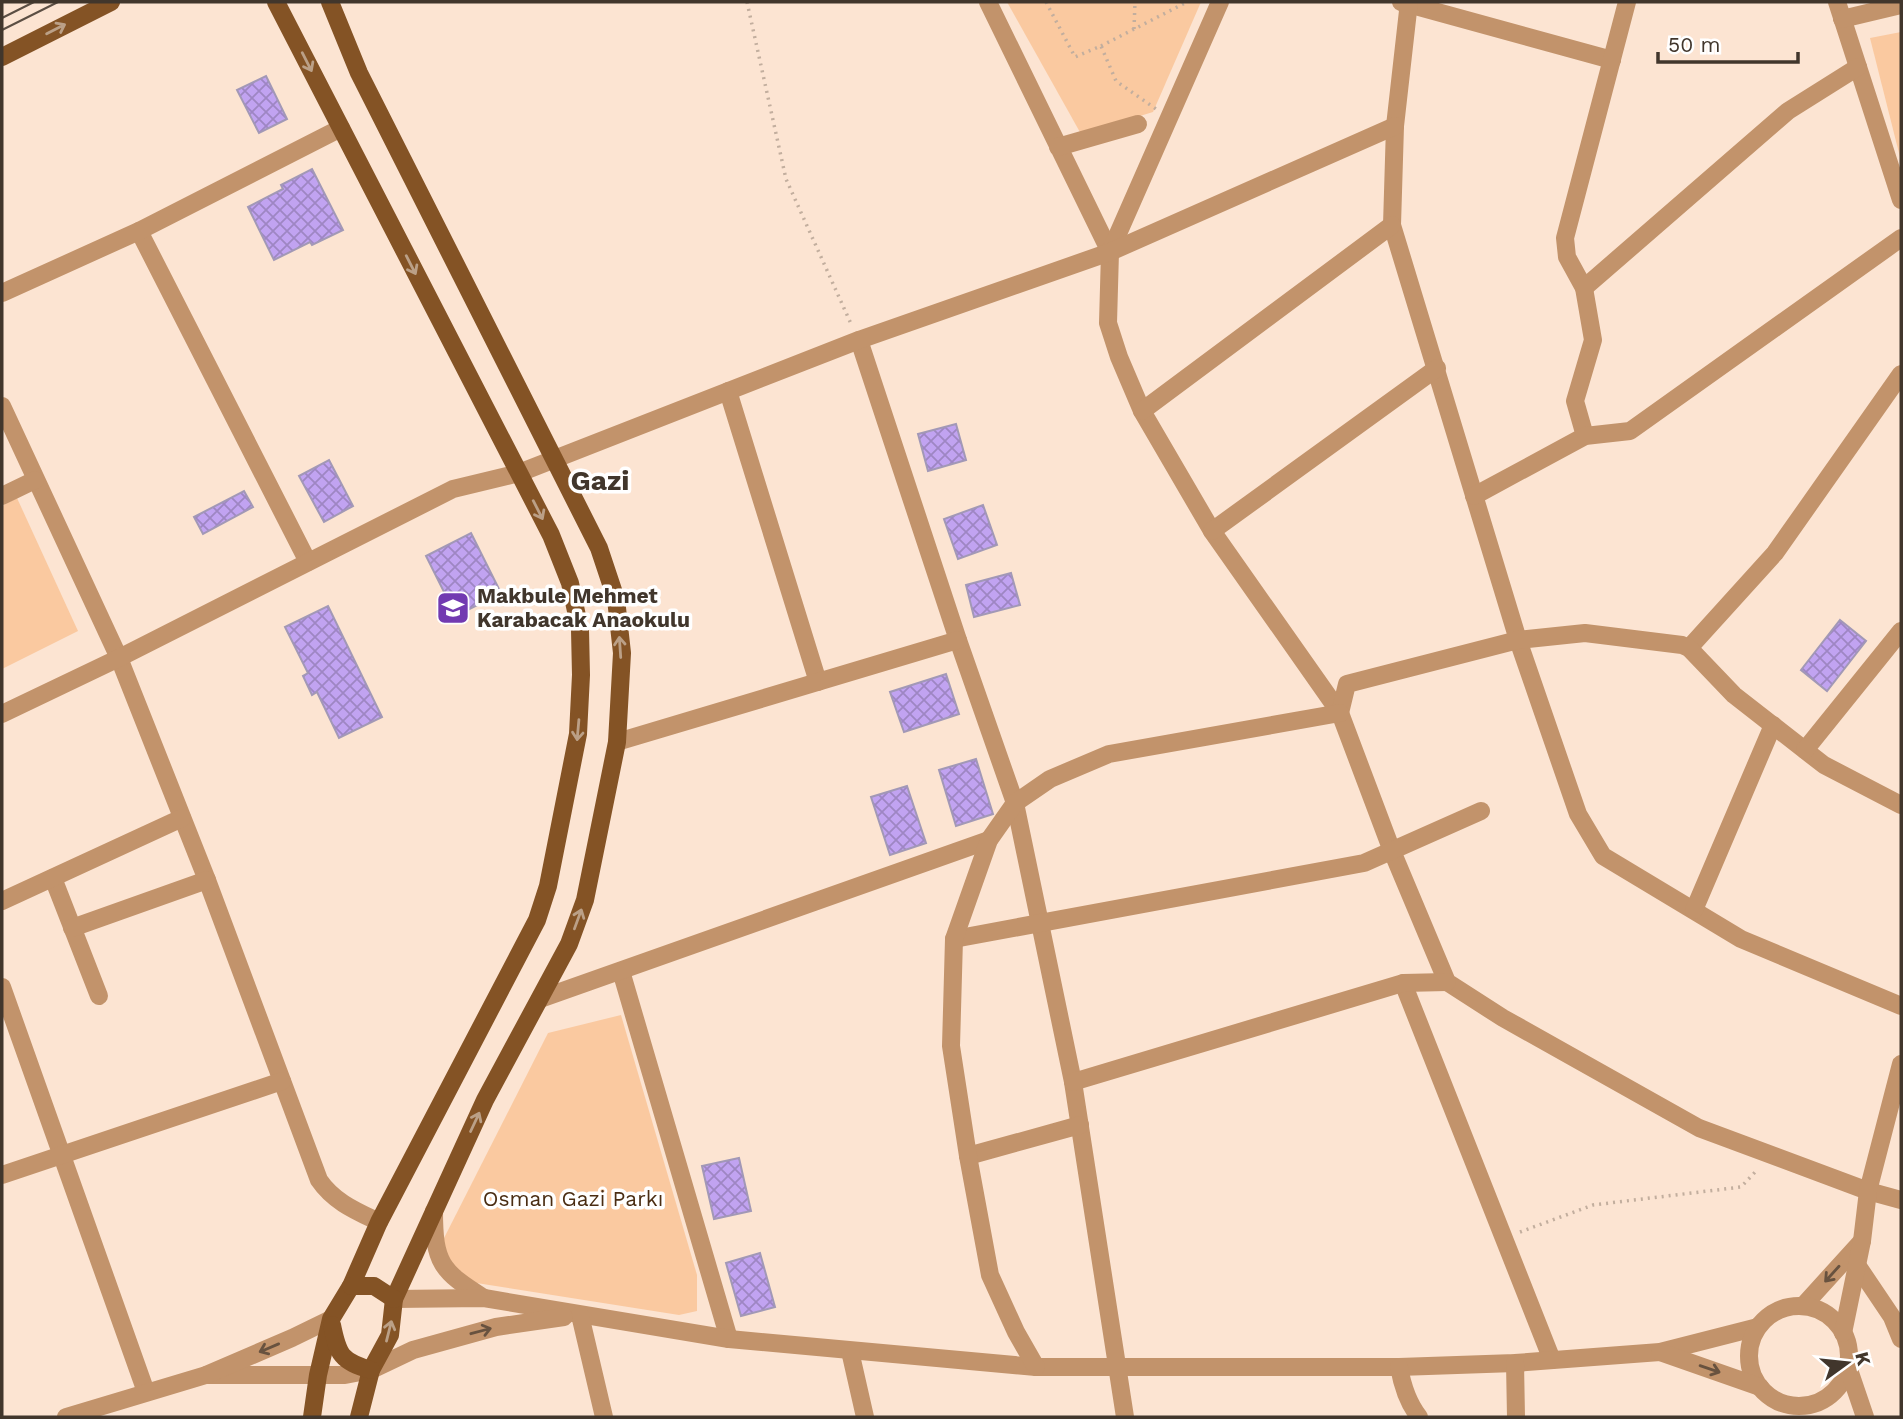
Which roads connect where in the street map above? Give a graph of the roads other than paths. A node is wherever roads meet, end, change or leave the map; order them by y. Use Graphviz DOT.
graph roads {
  1 [pos="111,2"];
  2 [pos="276,2"];
  3 [pos="330,2"];
  4 [pos="988,2"];
  5 [pos="1220,2"];
  6 [pos="1401,2"];
  7 [pos="1408,2"];
  8 [pos="1627,2"];
  9 [pos="1901,5"];
  10 [pos="1840,10"];
  11 [pos="2,57"];
  12 [pos="1612,60"];
  13 [pos="1858,68"];
  14 [pos="1138,124"];
  15 [pos="1395,125"];
  16 [pos="341,128"];
  17 [pos="1059,147"];
  18 [pos="1901,200"];
  19 [pos="1392,225"];
  20 [pos="139,231"];
  21 [pos="1901,238"];
  22 [pos="1110,252"];
  23 [pos="1584,288"];
  24 [pos="2,293"];
  25 [pos="859,340"];
  26 [pos="1437,368"];
  27 [pos="1901,374"];
  28 [pos="728,391"];
  29 [pos="2,407"];
  30 [pos="1142,411"];
  31 [pos="1585,436"];
  32 [pos="555,459"];
  33 [pos="519,473"];
  34 [pos="35,480"];
  35 [pos="2,496"];
  36 [pos="1474,496"];
  37 [pos="1212,531"];
  38 [pos="308,562"];
  39 [pos="1901,631"];
  40 [pos="957,640"];
  41 [pos="1518,640"];
  42 [pos="1689,648"];
  43 [pos="119,658"];
  44 [pos="818,682"];
  45 [pos="1339,713"];
  46 [pos="2,714"];
  47 [pos="1773,724"];
  48 [pos="617,742"];
  49 [pos="1805,750"];
  50 [pos="1016,803"];
  51 [pos="1901,805"];
  52 [pos="1481,811"];
  53 [pos="182,818"];
  54 [pos="989,840"];
  55 [pos="1392,852"];
  56 [pos="52,878"];
  57 [pos="207,880"];
  58 [pos="2,901"];
  59 [pos="1694,911"];
  60 [pos="1041,923"];
  61 [pos="72,928"];
  62 [pos="954,939"];
  63 [pos="621,971"];
  64 [pos="1447,982"];
  65 [pos="1404,983"];
  66 [pos="2,987"];
  67 [pos="99,996"];
  68 [pos="540,999"];
  69 [pos="1901,1006"];
  70 [pos="1901,1064"];
  71 [pos="282,1082"];
  72 [pos="1073,1082"];
  73 [pos="1080,1125"];
  74 [pos="62,1155"];
  75 [pos="968,1156"];
  76 [pos="2,1175"];
  77 [pos="1868,1191"];
  78 [pos="1901,1200"];
  79 [pos="434,1209"];
  80 [pos="379,1223"];
  81 [pos="1862,1241"];
  82 [pos="1857,1265"];
  83 [pos="351,1286"];
  84 [pos="484,1298"];
  85 [pos="394,1299"];
  86 [pos="1803,1306"];
  87 [pos="580,1315"];
  88 [pos="331,1318"];
  89 [pos="1758,1327"];
  90 [pos="1843,1333"];
  91 [pos="729,1339"];
  92 [pos="1901,1339"];
  93 [pos="850,1351"];
  94 [pos="1660,1352"];
  95 [pos="1552,1360"];
  96 [pos="1515,1363"];
  97 [pos="1036,1367"];
  98 [pos="1399,1367"];
  99 [pos="1848,1367"];
  100 [pos="1118,1368"];
  101 [pos="371,1370"];
  102 [pos="206,1375"];
  103 [pos="318,1375"];
  104 [pos="146,1392"];
  105 [pos="1765,1392"];
  106 [pos="66,1417"];
  107 [pos="312,1417"];
  108 [pos="359,1417"];
  109 [pos="604,1417"];
  110 [pos="865,1417"];
  111 [pos="1125,1417"];
  112 [pos="1419,1417"];
  113 [pos="1514,1417"];
  114 [pos="1781,1417"];
  115 [pos="1865,1417"];
  11 -- 1 [label="main road, one-way"];
  2 -- 16 [label="main road, one-way"];
  3 -- 32 [label="main road"];
  4 -- 17 [label="street"];
  5 -- 22 [label="street"];
  6 -- 7 [label="street"];
  7 -- 12 [label="street"];
  7 -- 15 [label="street"];
  8 -- 12 [label="street"];
  9 -- 10 [label="street"];
  10 -- 13 [label="street"];
  12 -- 23 [label="street"];
  13 -- 18 [label="street"];
  13 -- 23 [label="street"];
  14 -- 17 [label="street"];
  15 -- 19 [label="street"];
  15 -- 22 [label="street"];
  16 -- 20 [label="street"];
  16 -- 33 [label="main road, one-way"];
  17 -- 22 [label="street"];
  19 -- 26 [label="street"];
  19 -- 30 [label="street"];
  20 -- 24 [label="street"];
  20 -- 38 [label="street"];
  21 -- 31 [label="street"];
  22 -- 25 [label="street"];
  22 -- 30 [label="street"];
  23 -- 31 [label="street"];
  25 -- 28 [label="street"];
  25 -- 40 [label="street"];
  26 -- 36 [label="street"];
  26 -- 37 [label="street"];
  27 -- 42 [label="street"];
  28 -- 32 [label="street"];
  28 -- 44 [label="street"];
  29 -- 34 [label="street"];
  30 -- 37 [label="street"];
  31 -- 36 [label="street"];
  32 -- 33 [label="street"];
  48 -- 32 [label="main road, one-way"];
  33 -- 38 [label="street"];
  33 -- 80 [label="main road, one-way"];
  34 -- 35 [label="street"];
  34 -- 43 [label="street"];
  36 -- 41 [label="street"];
  37 -- 45 [label="street"];
  38 -- 43 [label="street"];
  39 -- 49 [label="street"];
  40 -- 44 [label="street"];
  40 -- 50 [label="street"];
  41 -- 42 [label="street"];
  41 -- 45 [label="street"];
  41 -- 59 [label="street"];
  42 -- 47 [label="street"];
  43 -- 46 [label="street"];
  43 -- 53 [label="street"];
  44 -- 48 [label="street"];
  45 -- 50 [label="street"];
  45 -- 55 [label="street"];
  47 -- 49 [label="street"];
  47 -- 59 [label="street"];
  68 -- 48 [label="main road, one-way"];
  49 -- 51 [label="street"];
  50 -- 54 [label="street"];
  50 -- 60 [label="street"];
  52 -- 55 [label="street"];
  53 -- 56 [label="street"];
  53 -- 57 [label="street"];
  54 -- 62 [label="street"];
  54 -- 63 [label="street"];
  55 -- 60 [label="street"];
  55 -- 64 [label="street"];
  56 -- 58 [label="street"];
  56 -- 61 [label="street"];
  57 -- 61 [label="street"];
  57 -- 71 [label="street"];
  59 -- 69 [label="street"];
  60 -- 62 [label="street"];
  60 -- 72 [label="street"];
  61 -- 67 [label="street"];
  62 -- 75 [label="street"];
  63 -- 68 [label="street"];
  63 -- 91 [label="street"];
  64 -- 65 [label="street"];
  64 -- 77 [label="street"];
  65 -- 72 [label="street"];
  65 -- 95 [label="street"];
  66 -- 74 [label="street"];
  79 -- 68 [label="main road, one-way"];
  70 -- 77 [label="street"];
  71 -- 74 [label="street"];
  71 -- 80 [label="street"];
  72 -- 73 [label="street"];
  73 -- 75 [label="street"];
  73 -- 100 [label="street"];
  74 -- 76 [label="street"];
  74 -- 104 [label="street"];
  75 -- 97 [label="street"];
  77 -- 78 [label="street"];
  77 -- 81 [label="street"];
  79 -- 84 [label="street"];
  79 -- 85 [label="main road"];
  80 -- 83 [label="main road"];
  81 -- 82 [label="street"];
  81 -- 86 [label="street, one-way"];
  82 -- 90 [label="street"];
  82 -- 92 [label="street"];
  83 -- 85 [label="main road"];
  83 -- 88 [label="main road"];
  84 -- 85 [label="street"];
  84 -- 87 [label="street"];
  101 -- 85 [label="main road, one-way"];
  86 -- 89 [label="street"];
  86 -- 90 [label="street"];
  87 -- 91 [label="street"];
  101 -- 87 [label="street, one-way"];
  87 -- 109 [label="street"];
  88 -- 101 [label="main road"];
  88 -- 102 [label="street, one-way"];
  88 -- 103 [label="main road"];
  89 -- 94 [label="street"];
  89 -- 105 [label="street"];
  90 -- 99 [label="street"];
  91 -- 93 [label="street"];
  93 -- 97 [label="street"];
  93 -- 110 [label="street"];
  94 -- 95 [label="street"];
  94 -- 105 [label="street, one-way"];
  95 -- 96 [label="street"];
  96 -- 98 [label="street"];
  96 -- 113 [label="street"];
  97 -- 100 [label="street"];
  98 -- 100 [label="street"];
  98 -- 112 [label="street"];
  99 -- 105 [label="street"];
  99 -- 115 [label="street"];
  100 -- 111 [label="street"];
  101 -- 103 [label="street"];
  101 -- 108 [label="main road"];
  102 -- 103 [label="street"];
  102 -- 104 [label="street"];
  103 -- 107 [label="main road"];
  104 -- 106 [label="street"];
  105 -- 114 [label="street"];
}
